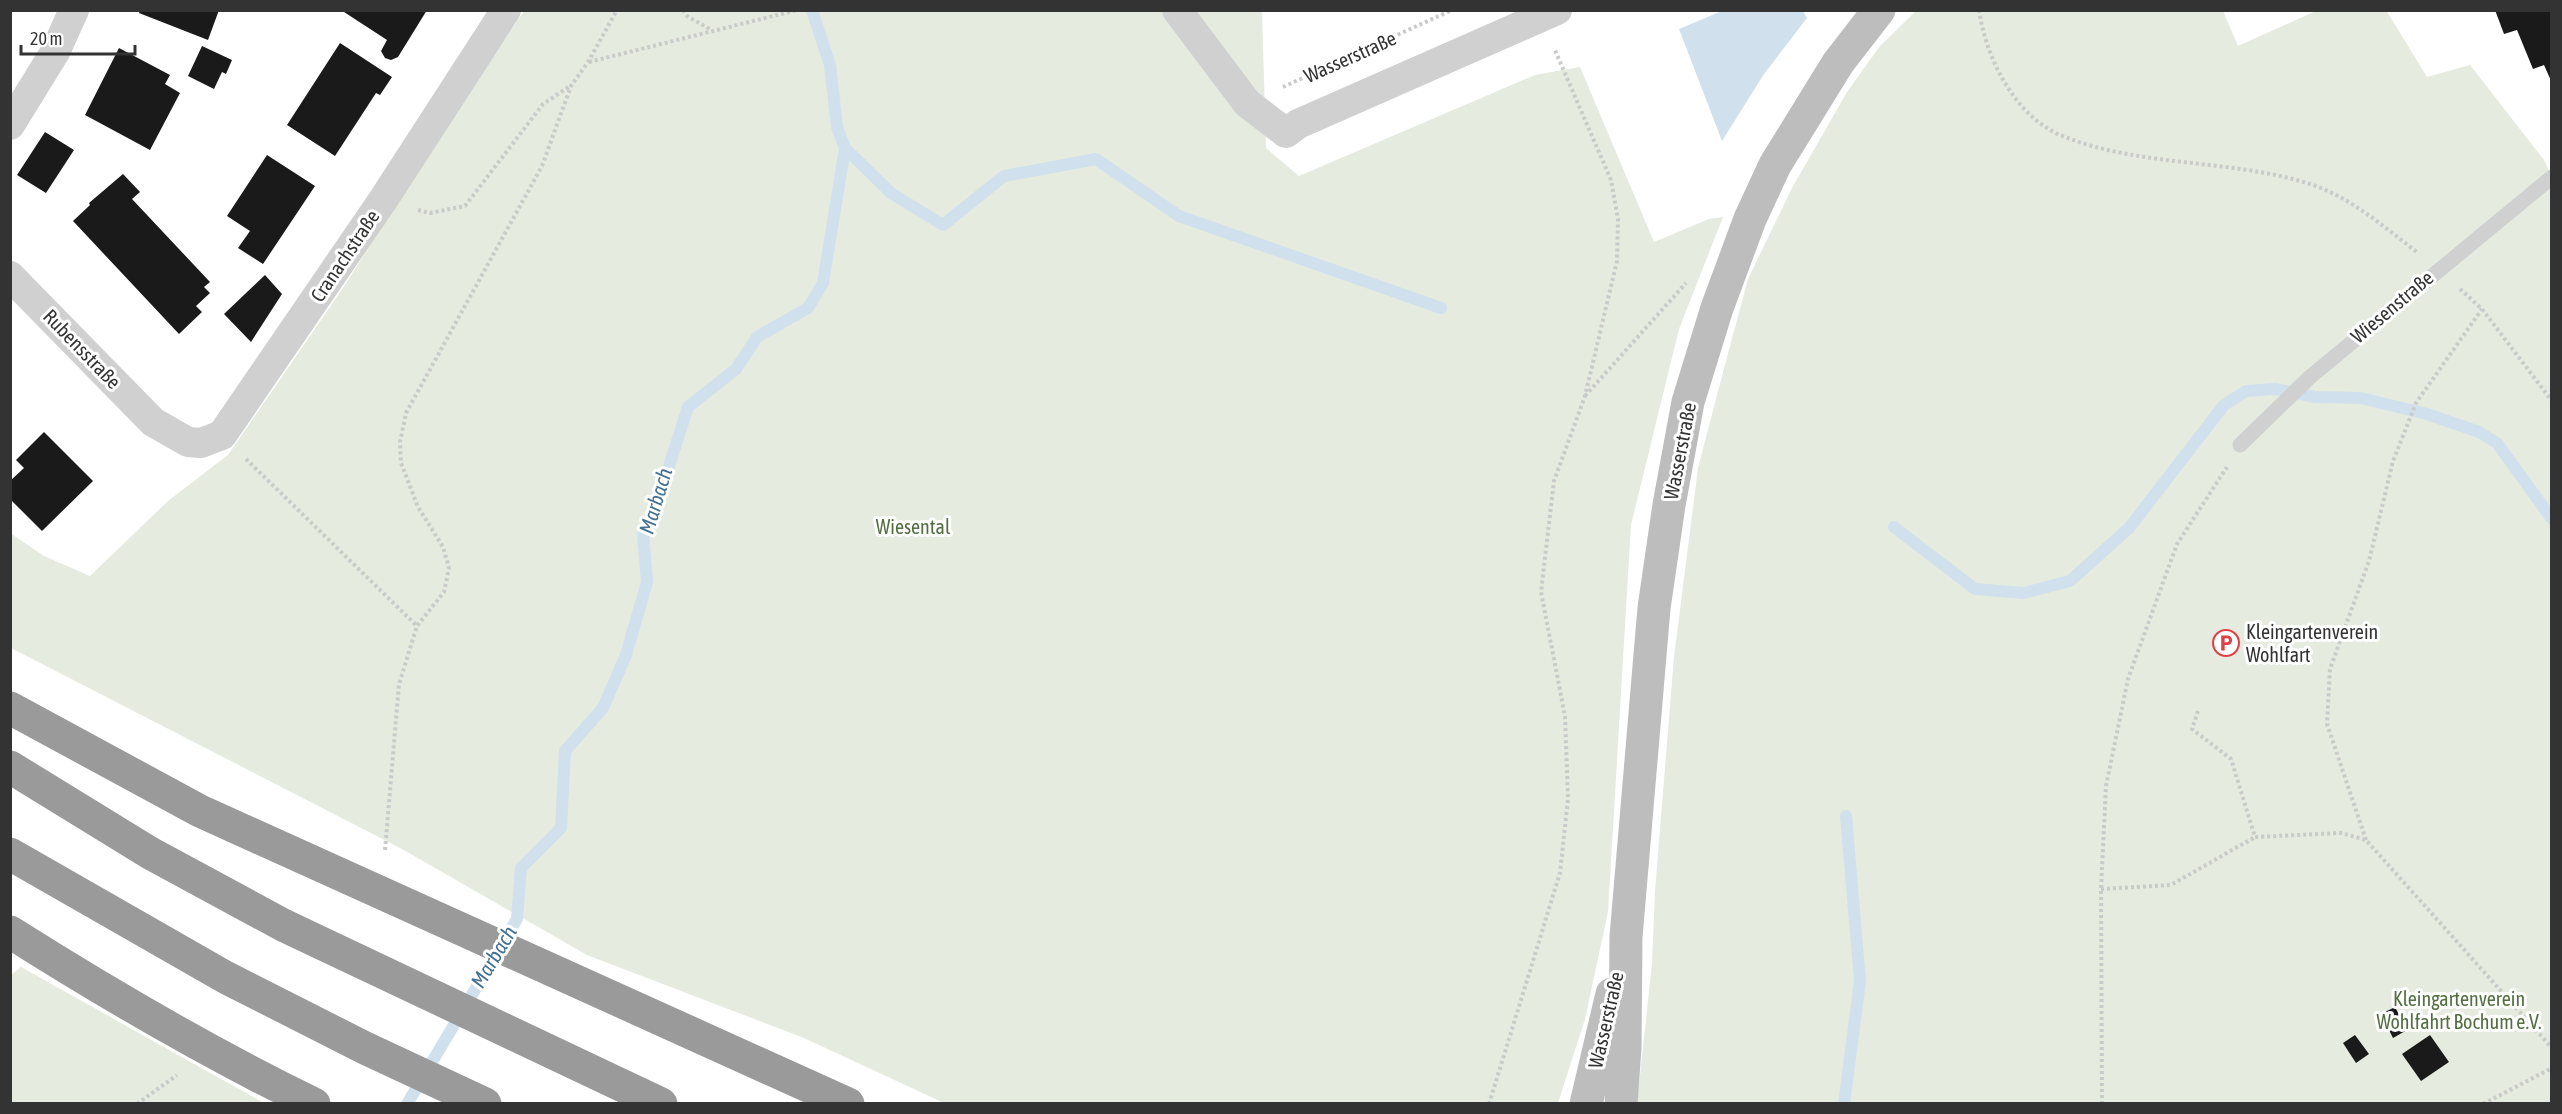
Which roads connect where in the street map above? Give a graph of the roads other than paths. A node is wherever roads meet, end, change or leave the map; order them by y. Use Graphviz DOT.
graph roads {
  1 [pos="74,10"];
  2 [pos="506,10"];
  3 [pos="1177,10"];
  4 [pos="1879,10"];
  5 [pos="1550,14"];
  6 [pos="10,125"];
  7 [pos="2552,177"];
  8 [pos="10,276"];
  9 [pos="153,422"];
  10 [pos="2240,445"];
  11 [pos="10,708"];
  12 [pos="10,767"];
  13 [pos="10,854"];
  14 [pos="10,932"];
  15 [pos="1626,937"];
  16 [pos="314,1104"];
  17 [pos="485,1104"];
  18 [pos="661,1104"];
  19 [pos="848,1104"];
  20 [pos="1586,1104"];
  21 [pos="1621,1104"];
  1 -- 6 [label="street"];
  2 -- 9 [label="street, Cranachstraße"];
  3 -- 5 [label="street, Wasserstraße"];
  4 -- 15 [label="main road, Wasserstraße"];
  7 -- 10 [label="lane, Wiesenstraße"];
  8 -- 9 [label="street, Rubensstraße"];
  11 -- 19 [label="highway"];
  12 -- 18 [label="highway"];
  13 -- 17 [label="highway"];
  14 -- 16 [label="highway"];
  15 -- 20 [label="main road, Wasserstraße"];
  15 -- 21 [label="main road, Wasserstraße"];
}
